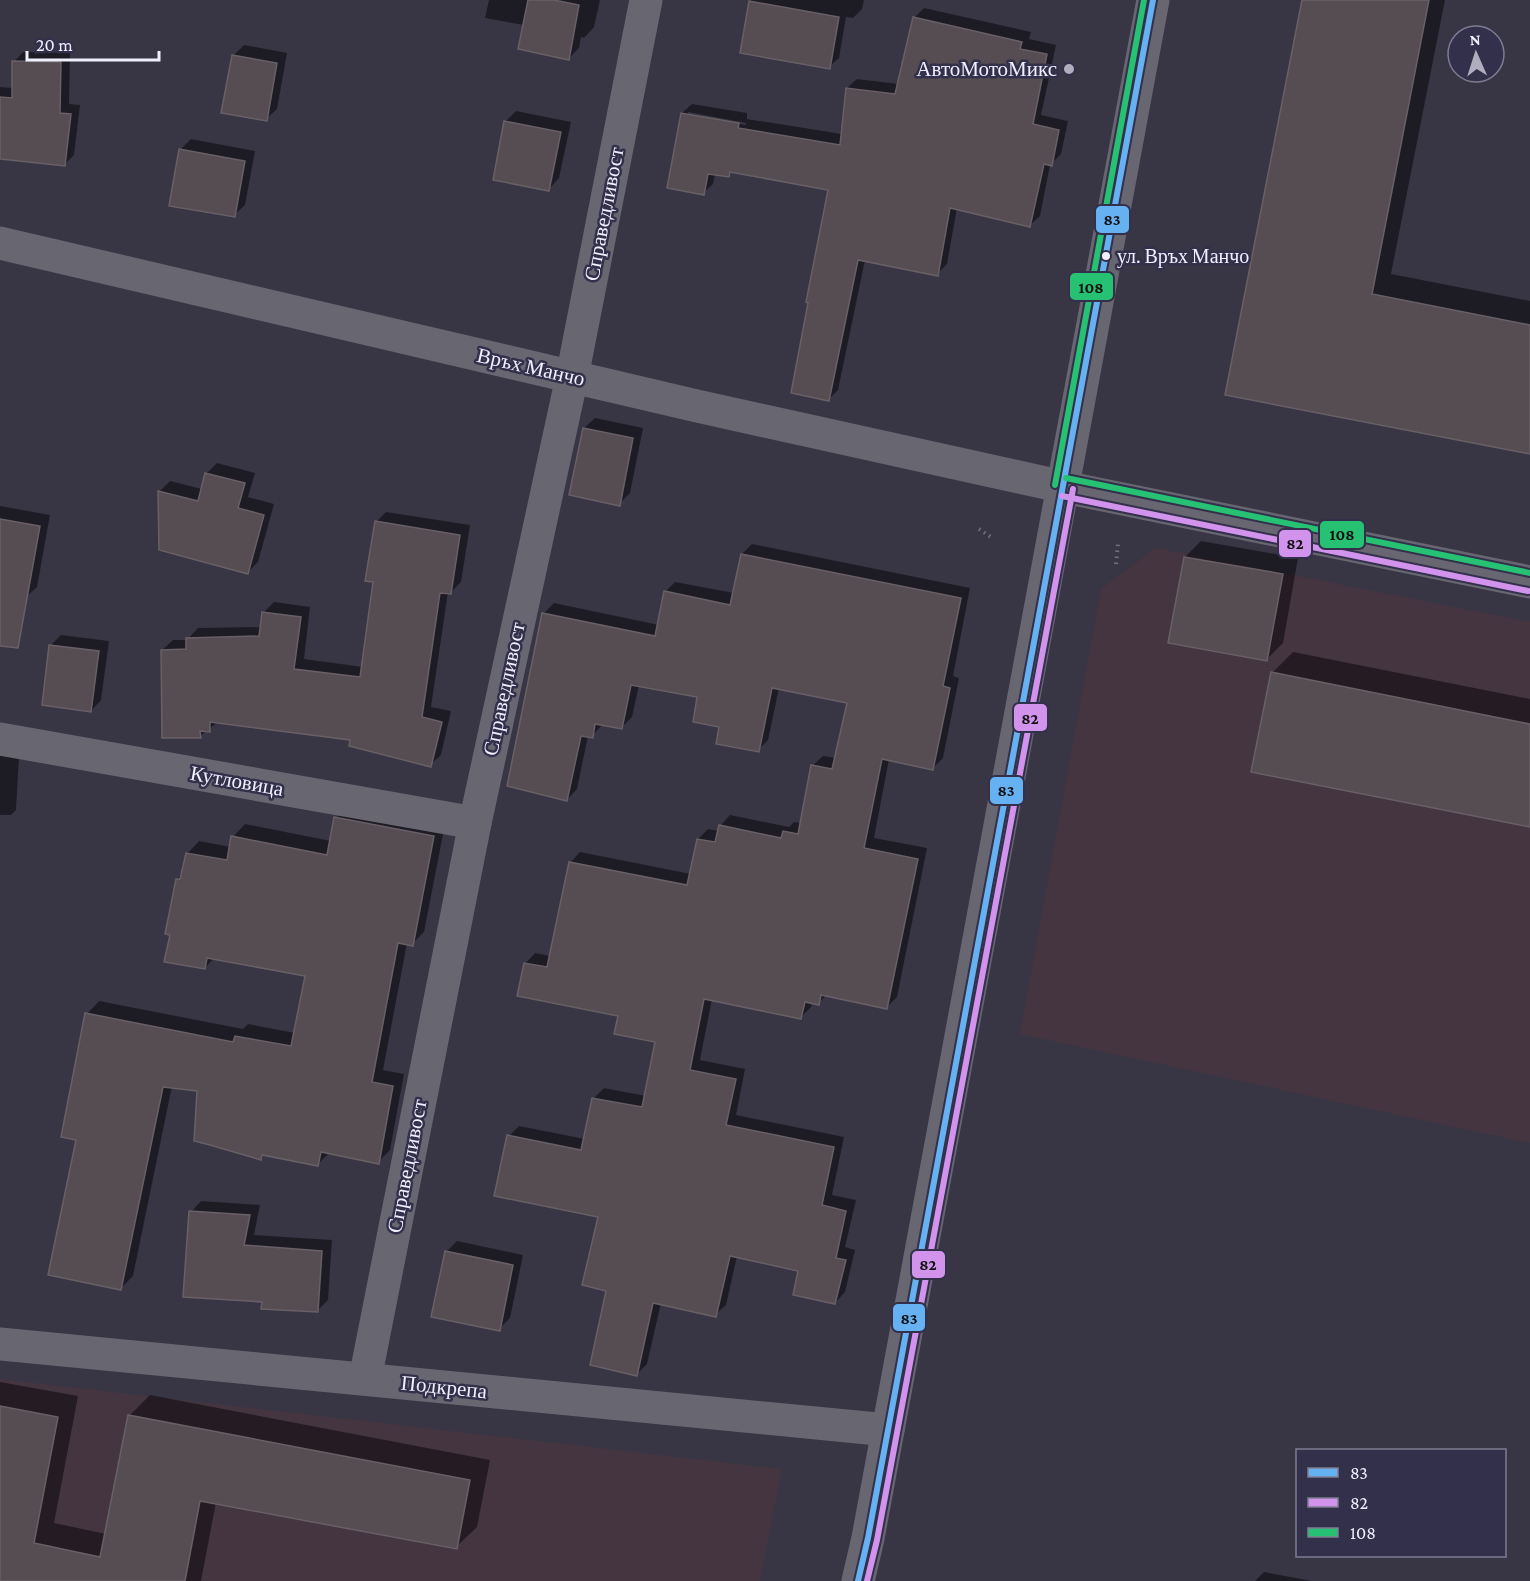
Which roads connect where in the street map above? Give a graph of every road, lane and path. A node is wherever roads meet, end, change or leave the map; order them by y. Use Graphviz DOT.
graph roads {
  1 [pos="646,0"];
  2 [pos="1153,0"];
  3 [pos="0,243"];
  4 [pos="572,377"];
  5 [pos="1064,487"];
  6 [pos="979,529"];
  7 [pos="994,539"];
  8 [pos="1118,543"];
  9 [pos="1116,564"];
  10 [pos="1530,582"];
  11 [pos="0,739"];
  12 [pos="475,822"];
  13 [pos="0,1344"];
  14 [pos="365,1379"];
  15 [pos="888,1430"];
  16 [pos="858,1581"];
  1 -- 4 [label="street, Справедливост"];
  2 -- 5 [label="street"];
  3 -- 4 [label="street, Връх Манчо"];
  4 -- 5 [label="street, Връх Манчо"];
  4 -- 12 [label="street, Справедливост"];
  5 -- 10 [label="street, Връх Манчо"];
  5 -- 15 [label="street"];
  6 -- 7 [label="path"];
  8 -- 9 [label="path"];
  11 -- 12 [label="street, Кутловица"];
  12 -- 14 [label="street, Справедливост"];
  13 -- 14 [label="street, Подкрепа"];
  14 -- 15 [label="street, Подкрепа"];
  15 -- 16 [label="street"];
}
